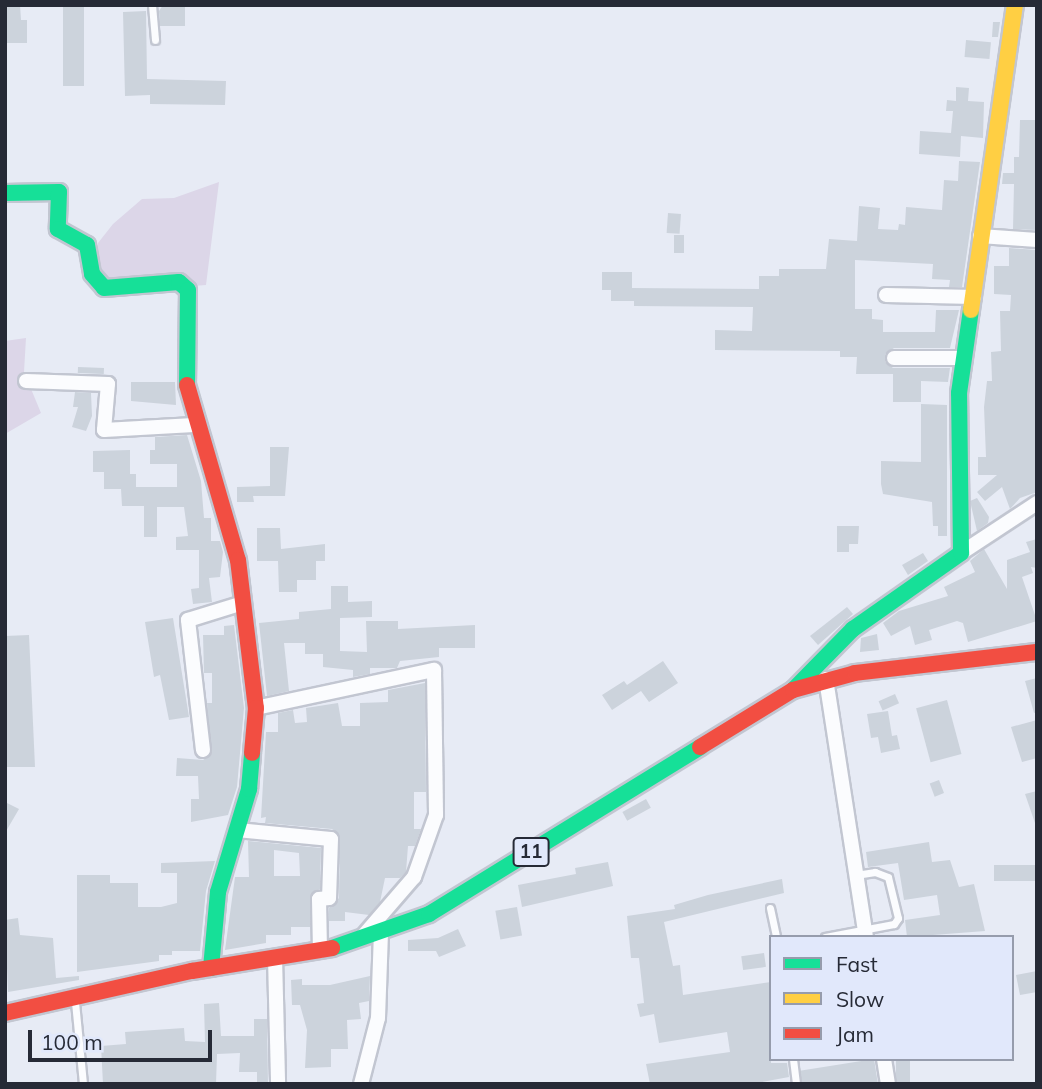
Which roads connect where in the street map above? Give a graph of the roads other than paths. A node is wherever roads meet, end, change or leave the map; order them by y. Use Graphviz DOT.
graph roads {
  1 [pos="152,5"];
  2 [pos="1015,5"];
  3 [pos="155,40"];
  4 [pos="5,193"];
  5 [pos="985,237"];
  6 [pos="1037,240"];
  7 [pos="886,295"];
  8 [pos="974,297"];
  9 [pos="894,358"];
  10 [pos="963,358"];
  11 [pos="26,382"];
  12 [pos="194,425"];
  13 [pos="1037,503"];
  14 [pos="961,553"];
  15 [pos="243,603"];
  16 [pos="1037,652"];
  17 [pos="826,679"];
  18 [pos="793,690"];
  19 [pos="256,708"];
  20 [pos="202,750"];
  21 [pos="237,830"];
  22 [pos="856,875"];
  23 [pos="770,908"];
  24 [pos="865,933"];
  25 [pos="382,934"];
  26 [pos="776,935"];
  27 [pos="845,935"];
  28 [pos="362,941"];
  29 [pos="320,951"];
  30 [pos="275,957"];
  31 [pos="211,968"];
  32 [pos="75,998"];
  33 [pos="5,1013"];
  34 [pos="793,1061"];
  35 [pos="884,1061"];
  36 [pos="83,1084"];
  37 [pos="278,1084"];
  38 [pos="361,1084"];
  39 [pos="796,1084"];
  40 [pos="888,1084"];
  1 -- 3 [label="lane"];
  2 -- 5 [label="main road"];
  4 -- 12 [label="main road"];
  5 -- 6 [label="street"];
  5 -- 8 [label="main road"];
  7 -- 8 [label="street"];
  8 -- 10 [label="main road"];
  9 -- 10 [label="street"];
  10 -- 14 [label="main road"];
  11 -- 12 [label="street"];
  12 -- 15 [label="main road"];
  13 -- 14 [label="street"];
  14 -- 18 [label="main road"];
  15 -- 19 [label="main road"];
  15 -- 20 [label="street"];
  16 -- 17 [label="main road, 11"];
  17 -- 18 [label="main road, 11"];
  17 -- 22 [label="street"];
  18 -- 25 [label="main road, 11"];
  19 -- 21 [label="main road"];
  19 -- 28 [label="street"];
  21 -- 29 [label="street"];
  21 -- 31 [label="main road"];
  22 -- 24 [label="street"];
  22 -- 24 [label="lane"];
  23 -- 26 [label="lane"];
  24 -- 27 [label="lane"];
  25 -- 28 [label="main road, 11"];
  25 -- 38 [label="street"];
  28 -- 29 [label="main road, 11"];
  29 -- 30 [label="main road, 11"];
  30 -- 31 [label="main road, 11"];
  30 -- 37 [label="street"];
  31 -- 32 [label="main road, 11"];
  32 -- 33 [label="main road, 11"];
  32 -- 36 [label="lane"];
  34 -- 39 [label="lane"];
  35 -- 40 [label="street"];
}
